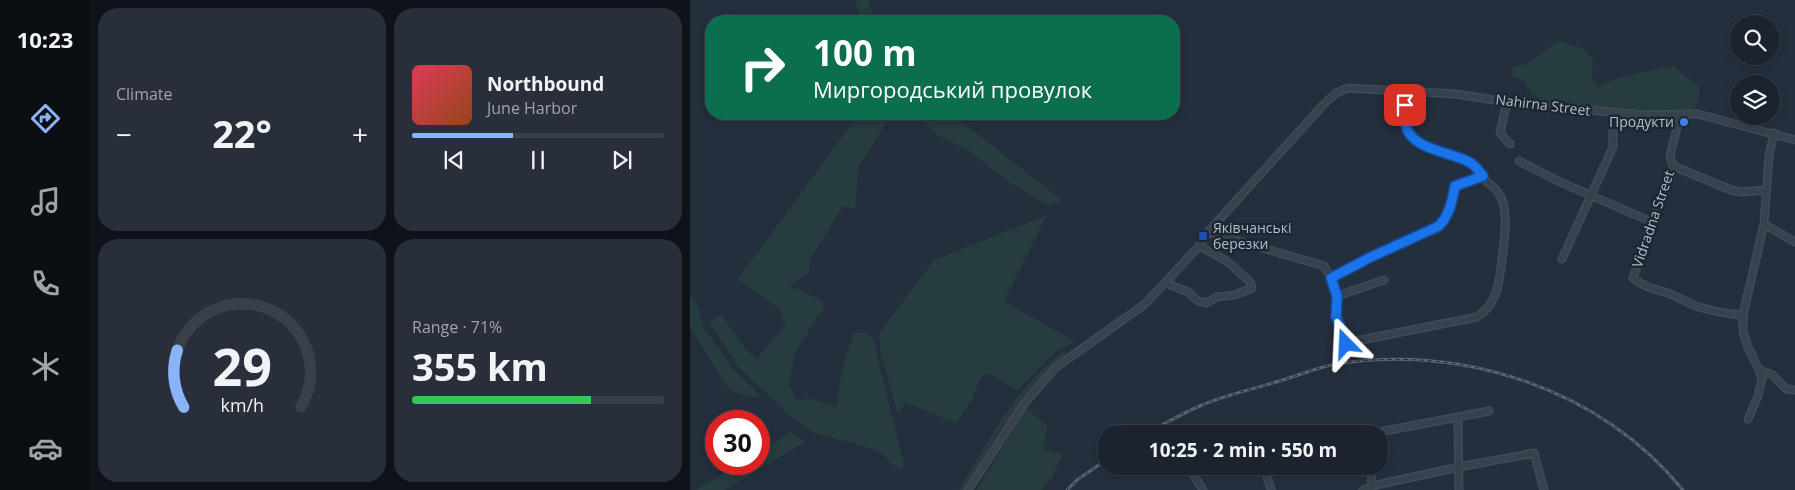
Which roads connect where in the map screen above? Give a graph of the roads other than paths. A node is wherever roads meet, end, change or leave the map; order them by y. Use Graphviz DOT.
graph roads {
  1 [pos="1404,90"];
  2 [pos="1507,102"];
  3 [pos="1613,113"];
  4 [pos="1680,115"];
  5 [pos="1774,133"];
  6 [pos="1795,140"];
  7 [pos="1510,144"];
  8 [pos="1519,161"];
  9 [pos="1672,164"];
  10 [pos="1483,176"];
  11 [pos="1766,190"];
  12 [pos="1591,196"];
  13 [pos="1652,222"];
  14 [pos="1764,224"];
  15 [pos="1208,232"];
  16 [pos="1795,242"];
  17 [pos="1199,246"];
  18 [pos="1562,259"];
  19 [pos="1331,278"];
  20 [pos="1384,280"];
  21 [pos="1166,283"];
  22 [pos="1337,296"];
  23 [pos="1743,315"];
  24 [pos="1759,370"];
  25 [pos="1795,390"];
  26 [pos="1489,411"];
  27 [pos="1458,417"];
  28 [pos="1748,419"];
  29 [pos="1388,430"];
  30 [pos="1458,467"];
  31 [pos="1194,475"];
  32 [pos="1267,475"];
  33 [pos="1371,475"];
  34 [pos="1372,488"];
  35 [pos="968,490"];
  36 [pos="1203,490"];
  37 [pos="1271,490"];
  38 [pos="1364,490"];
  39 [pos="1459,490"];
  40 [pos="1544,490"];
  1 -- 2 [label="street, Nahirna Street"];
  1 -- 10 [label="street"];
  1 -- 15 [label="street, Nahirna Street"];
  2 -- 3 [label="street, Nahirna Street"];
  2 -- 7 [label="street"];
  3 -- 4 [label="street, Nahirna Street"];
  3 -- 12 [label="street"];
  4 -- 5 [label="street, Nahirna Street"];
  4 -- 9 [label="street, Vidradna Street"];
  5 -- 6 [label="street, Nahirna Street"];
  5 -- 11 [label="street"];
  8 -- 12 [label="street"];
  9 -- 11 [label="street"];
  9 -- 13 [label="street, Vidradna Street"];
  10 -- 19 [label="street"];
  10 -- 22 [label="street"];
  11 -- 14 [label="street"];
  12 -- 13 [label="street"];
  12 -- 18 [label="street"];
  13 -- 23 [label="street, Vidradna Street"];
  14 -- 16 [label="street"];
  14 -- 23 [label="street"];
  15 -- 17 [label="street"];
  15 -- 19 [label="street"];
  17 -- 21 [label="street"];
  17 -- 21 [label="street"];
  19 -- 22 [label="street"];
  20 -- 22 [label="street"];
  21 -- 35 [label="street"];
  23 -- 24 [label="street"];
  24 -- 25 [label="street"];
  24 -- 28 [label="street"];
  26 -- 27 [label="street"];
  27 -- 29 [label="street"];
  27 -- 30 [label="street"];
  30 -- 34 [label="street"];
  30 -- 39 [label="street"];
  30 -- 40 [label="street"];
  31 -- 36 [label="street"];
  32 -- 37 [label="street"];
  33 -- 34 [label="street"];
  34 -- 38 [label="street"];
}
